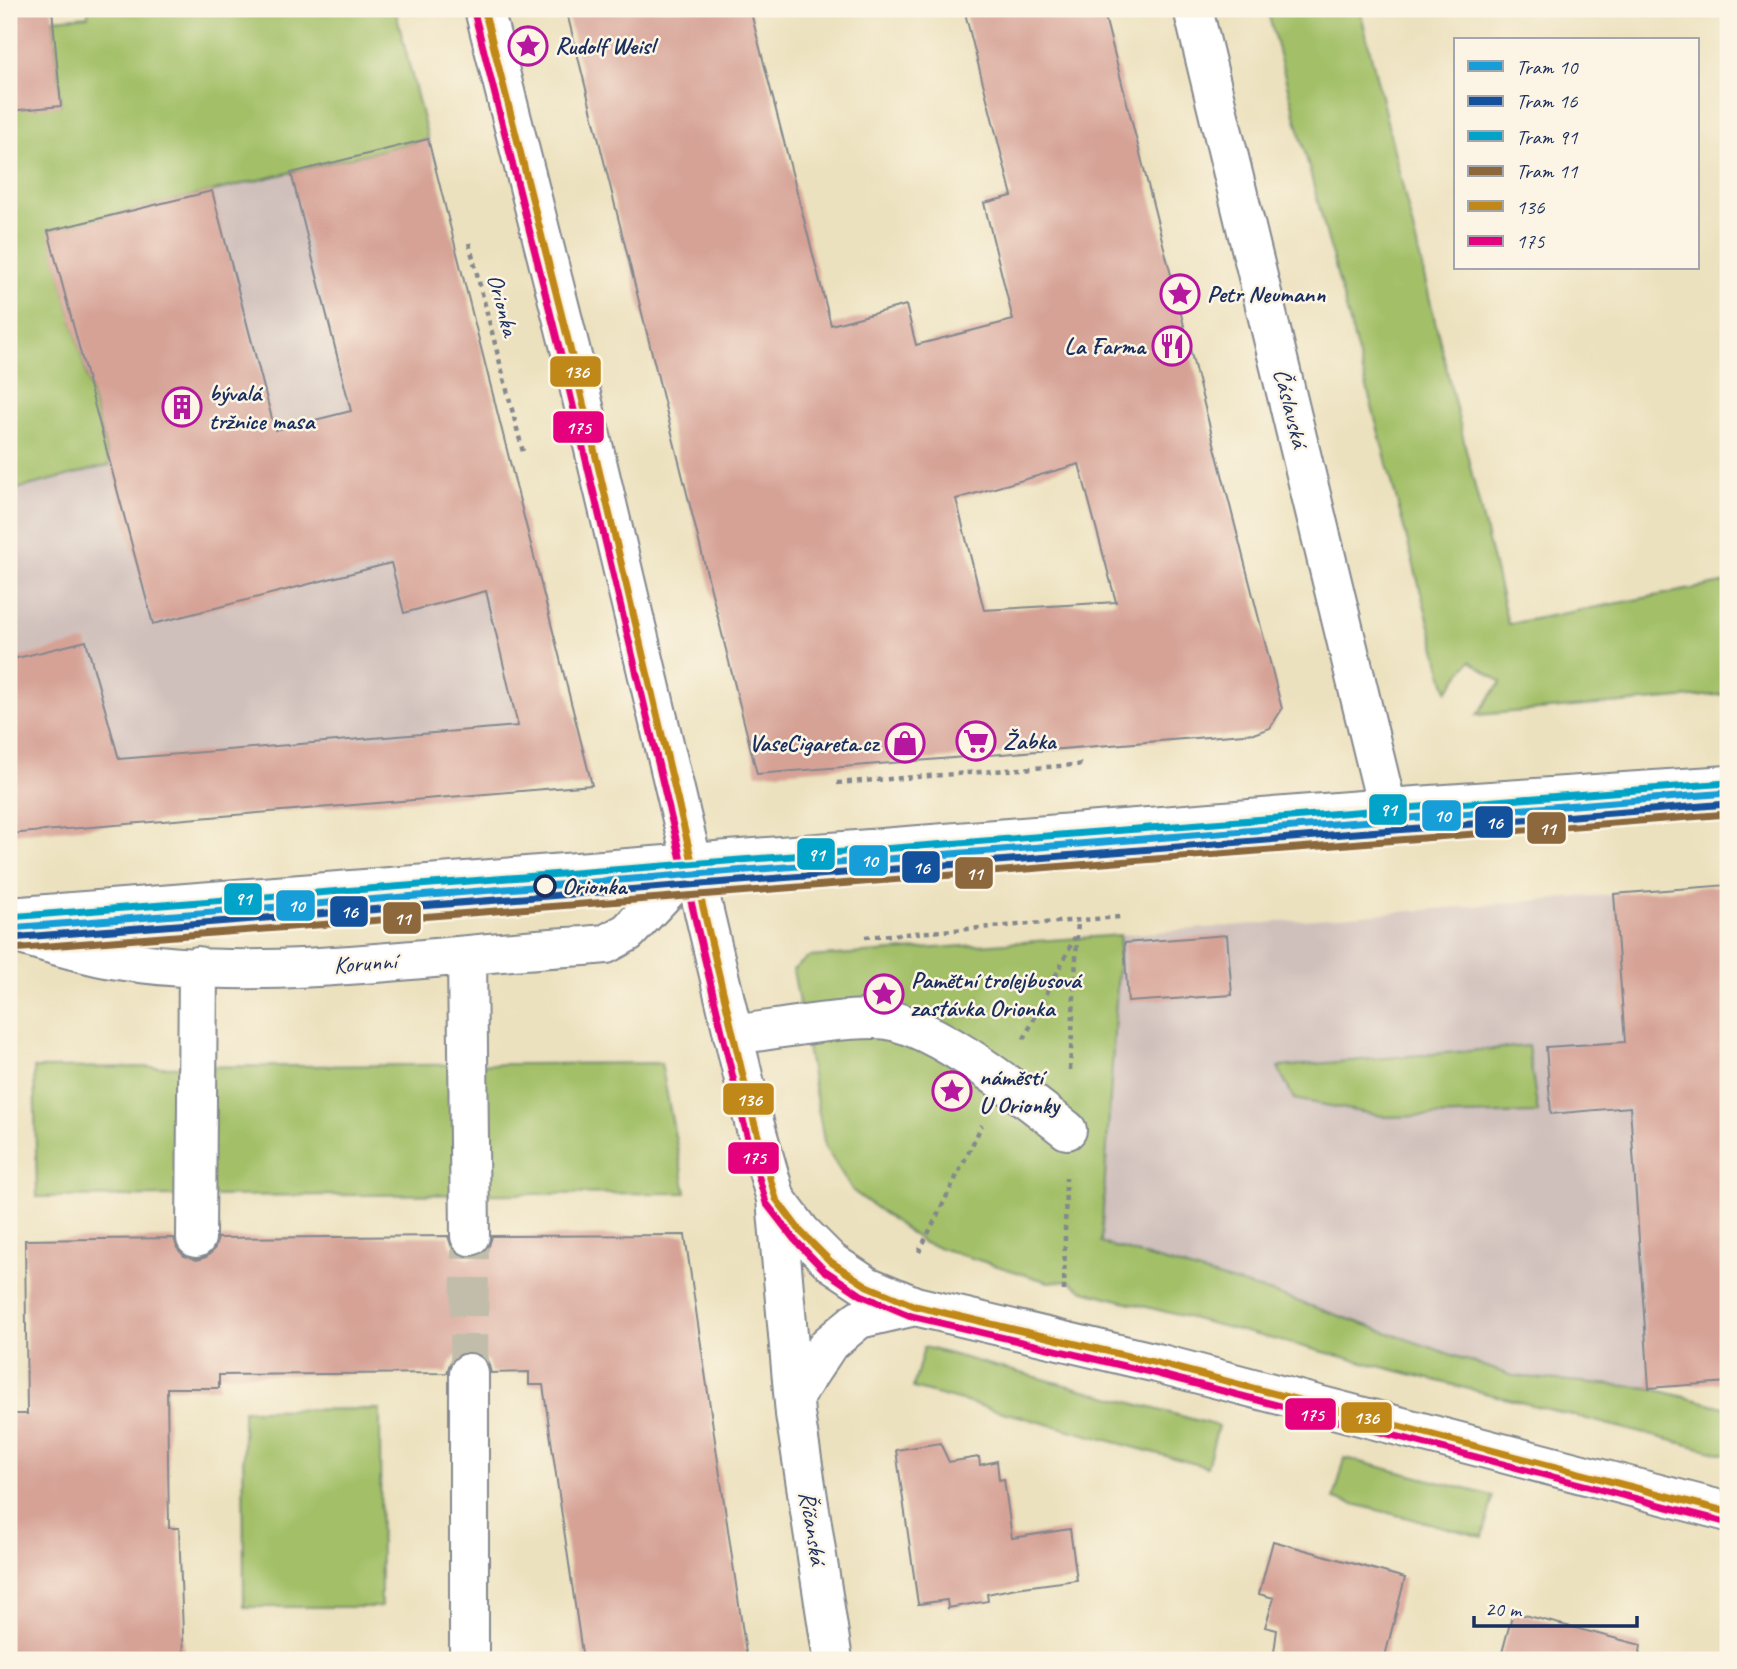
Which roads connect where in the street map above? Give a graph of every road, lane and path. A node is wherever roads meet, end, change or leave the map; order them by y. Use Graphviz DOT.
graph roads {
  1 [pos="485,9"];
  2 [pos="1193,9"];
  3 [pos="469,243"];
  4 [pos="524,456"];
  5 [pos="1086,764"];
  6 [pos="837,783"];
  7 [pos="1728,785"];
  8 [pos="1387,808"];
  9 [pos="692,864"];
  10 [pos="9,917"];
  11 [pos="1120,917"];
  12 [pos="9,932"];
  13 [pos="864,937"];
  14 [pos="467,955"];
  15 [pos="198,966"];
  16 [pos="733,1035"];
  17 [pos="1068,1130"];
  18 [pos="775,1199"];
  19 [pos="470,1236"];
  20 [pos="196,1238"];
  21 [pos="915,1306"];
  22 [pos="469,1373"];
  23 [pos="795,1395"];
  24 [pos="1728,1512"];
  25 [pos="469,1660"];
  26 [pos="833,1660"];
  1 -- 9 [label="street, Říčanská"];
  2 -- 8 [label="street, Čáslavská"];
  3 -- 4 [label="path, Orionka"];
  5 -- 6 [label="path"];
  7 -- 8 [label="street"];
  8 -- 9 [label="street"];
  9 -- 10 [label="street"];
  9 -- 14 [label="street, Korunní"];
  9 -- 16 [label="street, Říčanská"];
  11 -- 13 [label="path"];
  12 -- 15 [label="street, Korunní"];
  14 -- 15 [label="street, Korunní"];
  14 -- 19 [label="street"];
  15 -- 20 [label="street"];
  16 -- 17 [label="street"];
  16 -- 18 [label="street, Říčanská"];
  18 -- 21 [label="street"];
  18 -- 23 [label="street, Říčanská"];
  21 -- 23 [label="street"];
  21 -- 24 [label="street"];
  22 -- 25 [label="street"];
  23 -- 26 [label="street, Říčanská"];
}
